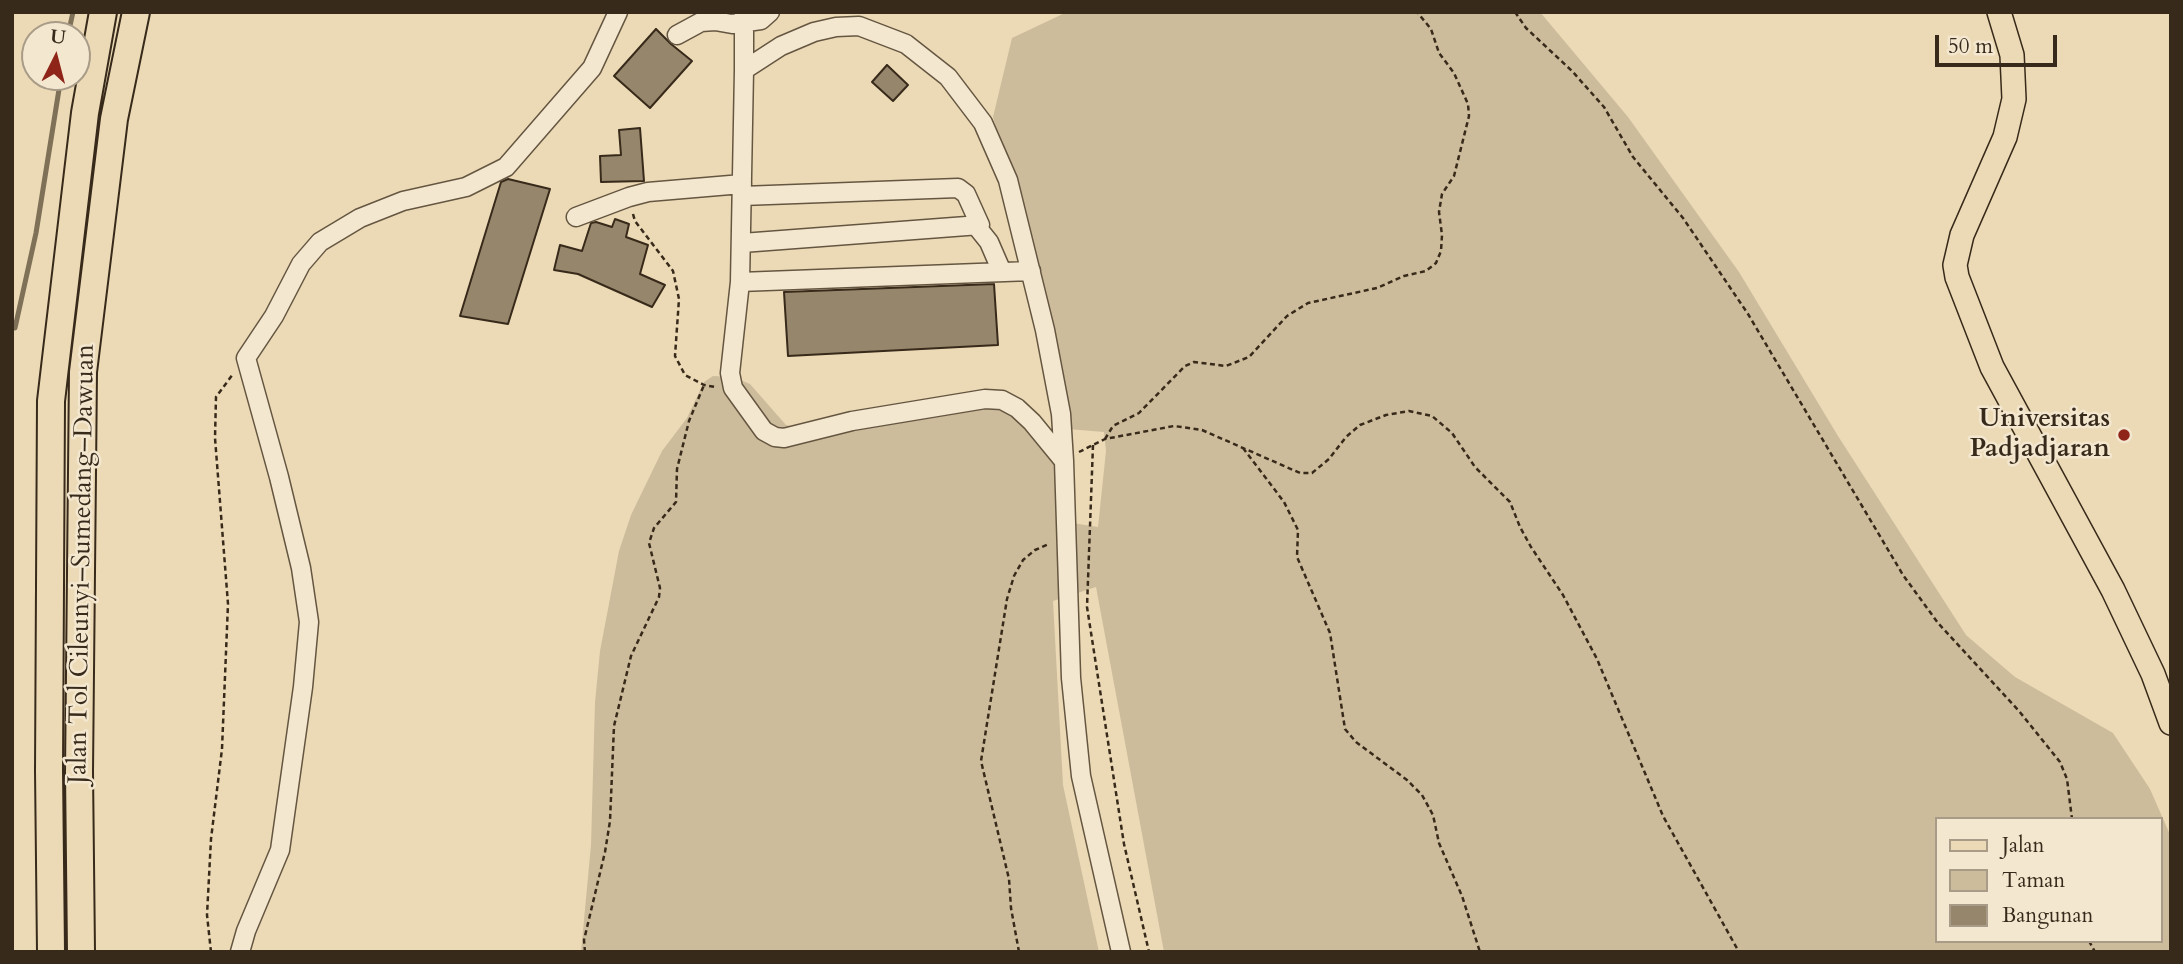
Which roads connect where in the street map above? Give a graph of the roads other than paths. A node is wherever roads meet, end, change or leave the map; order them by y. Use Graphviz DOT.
graph roads {
  1 [pos="103,12"];
  2 [pos="136,12"];
  3 [pos="618,12"];
  4 [pos="770,12"];
  5 [pos="844,12"];
  6 [pos="1999,12"];
  7 [pos="744,17"];
  8 [pos="859,26"];
  9 [pos="677,35"];
  10 [pos="744,70"];
  11 [pos="742,190"];
  12 [pos="576,217"];
  13 [pos="977,227"];
  14 [pos="742,243"];
  15 [pos="1031,271"];
  16 [pos="1002,272"];
  17 [pos="740,282"];
  18 [pos="1064,461"];
  19 [pos="2171,723"];
  20 [pos="51,952"];
  21 [pos="80,952"];
  22 [pos="240,952"];
  23 [pos="1121,952"];
  1 -- 20 [label="highway, Jalan Tol Cileunyi–Sumedang–Dawuan"];
  2 -- 21 [label="highway, Jalan Tol Cileunyi–Sumedang–Dawuan"];
  3 -- 22 [label="street"];
  4 -- 7 [label="street"];
  5 -- 8 [label="street"];
  6 -- 19 [label="main road"];
  7 -- 9 [label="street"];
  7 -- 10 [label="street"];
  8 -- 10 [label="street"];
  8 -- 15 [label="street"];
  10 -- 11 [label="street"];
  11 -- 12 [label="street"];
  11 -- 13 [label="street"];
  11 -- 14 [label="street"];
  13 -- 14 [label="street"];
  13 -- 16 [label="street"];
  14 -- 17 [label="street"];
  15 -- 16 [label="street"];
  15 -- 18 [label="street"];
  16 -- 17 [label="street"];
  17 -- 18 [label="street"];
  18 -- 23 [label="street"];
}
